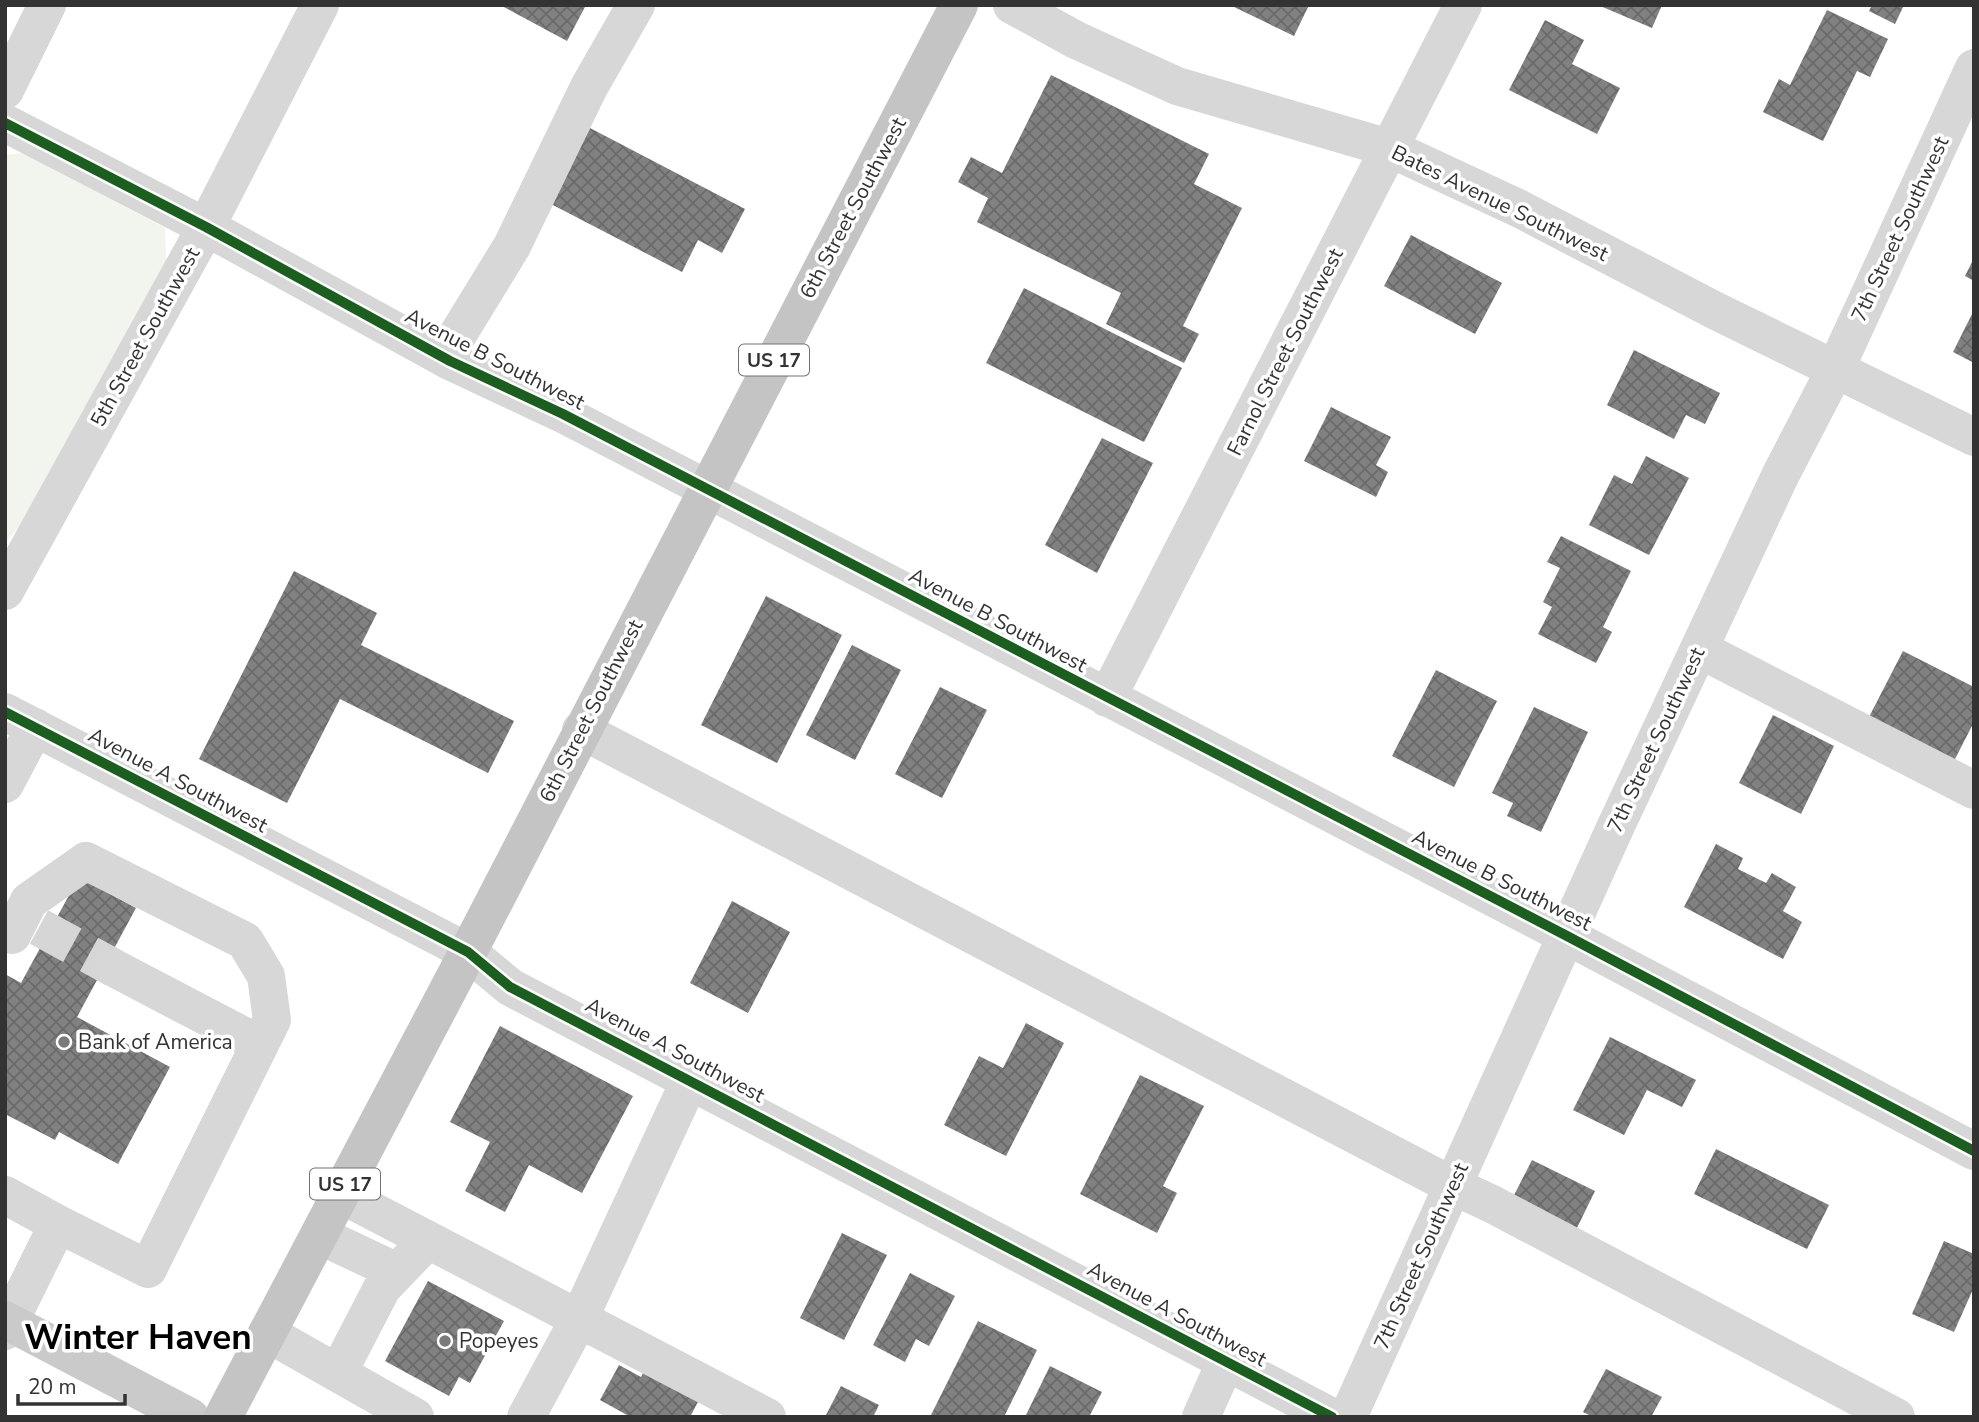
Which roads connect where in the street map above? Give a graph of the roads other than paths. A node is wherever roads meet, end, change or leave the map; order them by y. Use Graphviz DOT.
graph roads {
  1 [pos="47,5"];
  2 [pos="320,5"];
  3 [pos="636,5"];
  4 [pos="959,5"];
  5 [pos="1012,5"];
  6 [pos="1462,5"];
  7 [pos="1974,68"];
  8 [pos="5,90"];
  9 [pos="5,123"];
  10 [pos="1389,148"];
  11 [pos="206,227"];
  12 [pos="444,358"];
  13 [pos="1835,370"];
  14 [pos="1974,436"];
  15 [pos="706,488"];
  16 [pos="5,591"];
  17 [pos="1699,649"];
  18 [pos="1107,698"];
  19 [pos="20,720"];
  20 [pos="581,730"];
  21 [pos="5,784"];
  22 [pos="1974,790"];
  23 [pos="27,925"];
  24 [pos="1567,936"];
  25 [pos="468,952"];
  26 [pos="260,1043"];
  27 [pos="690,1080"];
  28 [pos="1974,1151"];
  29 [pos="1453,1186"];
  30 [pos="340,1194"];
  31 [pos="5,1195"];
  32 [pos="58,1224"];
  33 [pos="318,1235"];
  34 [pos="428,1240"];
  35 [pos="397,1272"];
  36 [pos="579,1318"];
  37 [pos="7,1324"];
  38 [pos="267,1333"];
  39 [pos="1226,1361"];
  40 [pos="338,1373"];
  41 [pos="190,1417"];
  42 [pos="223,1417"];
  43 [pos="415,1417"];
  44 [pos="526,1417"];
  45 [pos="767,1417"];
  46 [pos="1201,1417"];
  47 [pos="1332,1417"];
  48 [pos="1348,1417"];
  49 [pos="1896,1417"];
  1 -- 8 [label="street"];
  2 -- 11 [label="street, 5th Street Southwest"];
  3 -- 12 [label="street"];
  4 -- 15 [label="highway, 6th Street Southwest / US 17"];
  5 -- 10 [label="street, Bates Avenue Southwest"];
  6 -- 10 [label="street, Farnol Street Southwest"];
  7 -- 13 [label="street, 7th Street Southwest"];
  9 -- 11 [label="street, Avenue B Southwest"];
  10 -- 13 [label="street, Bates Avenue Southwest"];
  10 -- 18 [label="street, Farnol Street Southwest"];
  11 -- 12 [label="street, Avenue B Southwest"];
  11 -- 16 [label="street, 5th Street Southwest"];
  12 -- 15 [label="street, Avenue B Southwest"];
  13 -- 14 [label="street, Bates Avenue Southwest"];
  13 -- 17 [label="street, 7th Street Southwest"];
  15 -- 18 [label="street, Avenue B Southwest"];
  15 -- 20 [label="highway, 6th Street Southwest / US 17"];
  17 -- 22 [label="street"];
  17 -- 24 [label="street, 7th Street Southwest"];
  18 -- 24 [label="street, Avenue B Southwest"];
  19 -- 21 [label="street"];
  19 -- 25 [label="street, Avenue A Southwest"];
  20 -- 25 [label="highway, 6th Street Southwest / US 17"];
  20 -- 29 [label="street"];
  23 -- 26 [label="street"];
  24 -- 28 [label="street, Avenue B Southwest"];
  24 -- 29 [label="street, 7th Street Southwest"];
  25 -- 27 [label="street, Avenue A Southwest"];
  25 -- 30 [label="highway, 6th Street Southwest / US 17"];
  26 -- 26 [label="street"];
  26 -- 32 [label="street"];
  27 -- 36 [label="street"];
  27 -- 39 [label="street, Avenue A Southwest"];
  29 -- 48 [label="street, 7th Street Southwest"];
  29 -- 49 [label="street"];
  30 -- 33 [label="highway, 6th Street Southwest / US 17"];
  30 -- 34 [label="street"];
  31 -- 32 [label="street"];
  32 -- 37 [label="street"];
  33 -- 35 [label="street"];
  33 -- 38 [label="highway, 6th Street Southwest / US 17"];
  34 -- 35 [label="street"];
  34 -- 36 [label="street"];
  35 -- 40 [label="street"];
  36 -- 44 [label="street"];
  36 -- 45 [label="street"];
  37 -- 41 [label="main road"];
  38 -- 40 [label="street"];
  38 -- 42 [label="highway, 6th Street Southwest / US 17"];
  39 -- 46 [label="street"];
  39 -- 47 [label="street, Avenue A Southwest"];
  40 -- 43 [label="street"];
}
